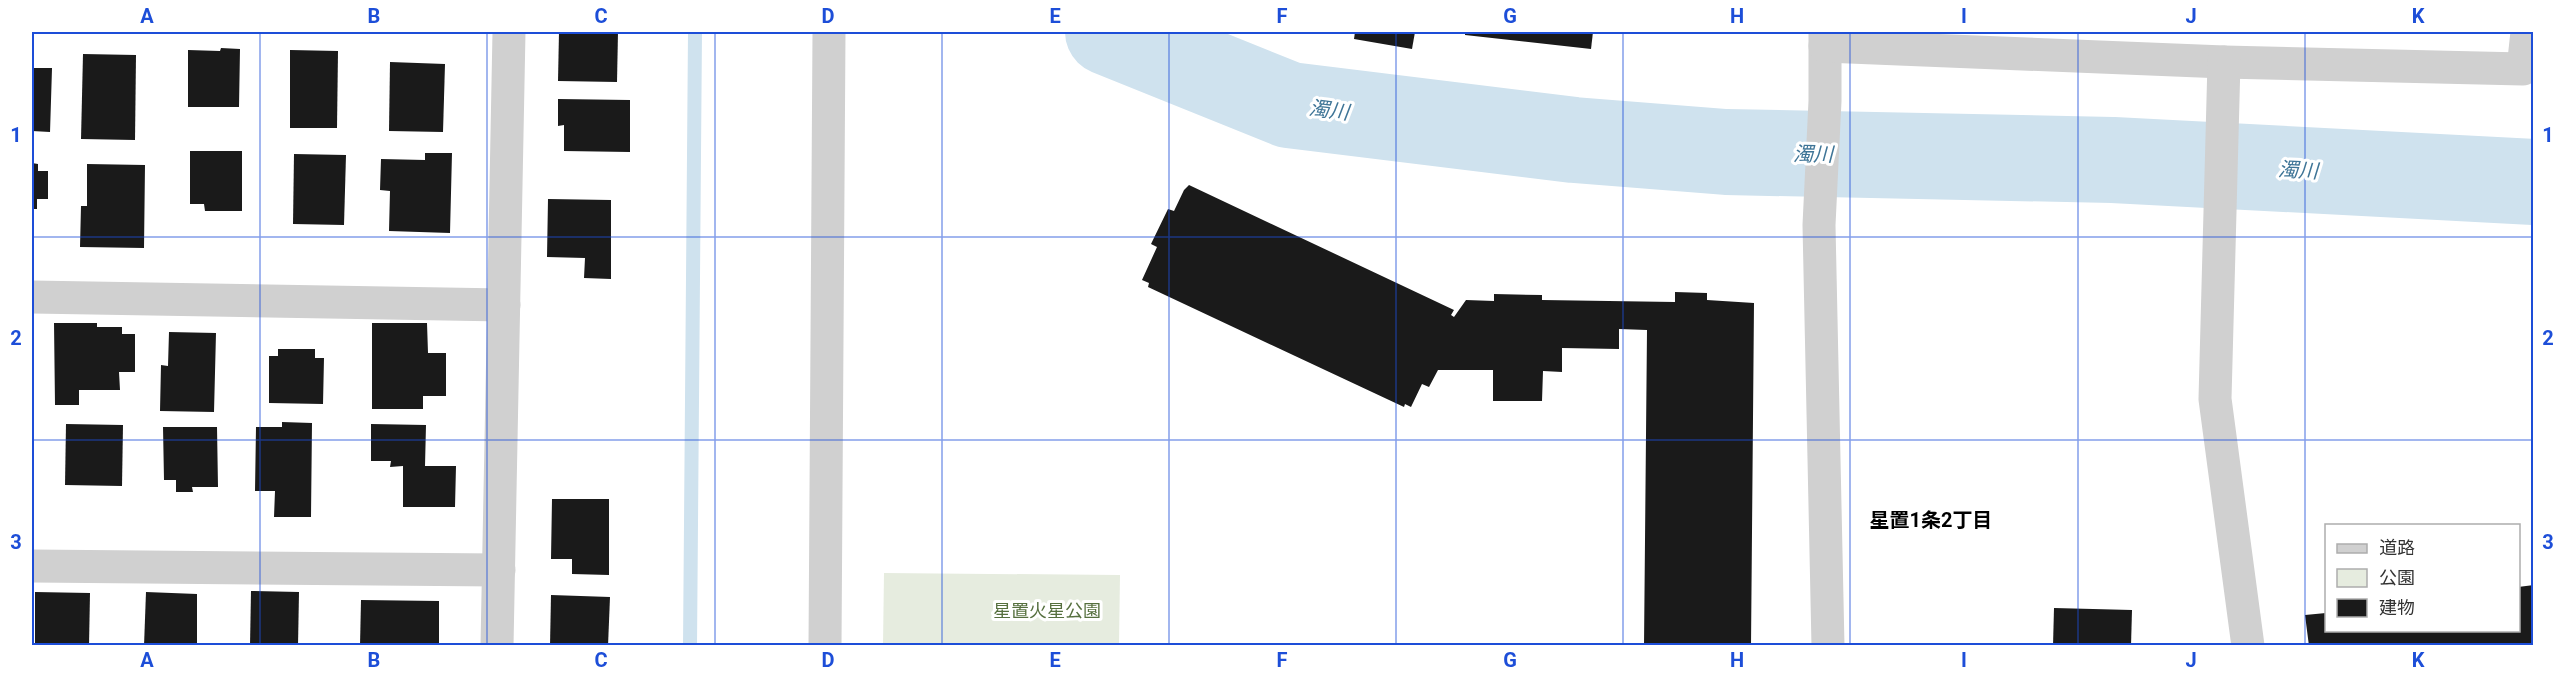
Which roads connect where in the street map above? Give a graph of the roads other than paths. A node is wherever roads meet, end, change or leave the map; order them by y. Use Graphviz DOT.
graph roads {
  1 [pos="496,32"];
  2 [pos="509,32"];
  3 [pos="829,32"];
  4 [pos="2527,32"];
  5 [pos="1825,39"];
  6 [pos="2224,62"];
  7 [pos="32,297"];
  8 [pos="504,305"];
  9 [pos="32,566"];
  10 [pos="499,570"];
  11 [pos="497,645"];
  12 [pos="825,645"];
  13 [pos="1828,645"];
  14 [pos="2248,645"];
  1 -- 2 [label="street"];
  2 -- 8 [label="street"];
  3 -- 12 [label="street"];
  4 -- 6 [label="street"];
  5 -- 6 [label="street"];
  5 -- 13 [label="street"];
  6 -- 14 [label="street"];
  7 -- 8 [label="street"];
  8 -- 10 [label="street"];
  9 -- 10 [label="street"];
  10 -- 11 [label="street"];
}
